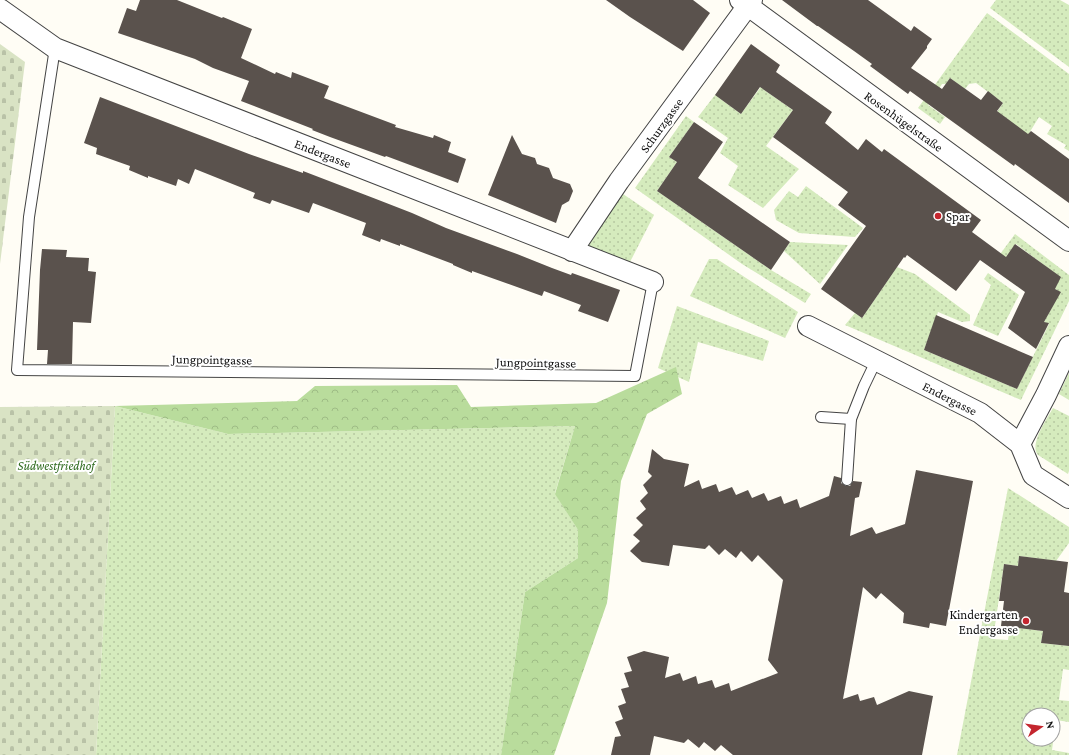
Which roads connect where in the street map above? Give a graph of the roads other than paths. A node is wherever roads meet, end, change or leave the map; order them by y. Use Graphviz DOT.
graph roads {
  1 [pos="747,2"];
  2 [pos="0,9"];
  3 [pos="55,48"];
  4 [pos="1069,241"];
  5 [pos="572,251"];
  6 [pos="653,282"];
  7 [pos="808,326"];
  8 [pos="1069,346"];
  9 [pos="876,361"];
  10 [pos="821,417"];
  11 [pos="851,419"];
  12 [pos="1020,444"];
  13 [pos="847,480"];
  14 [pos="1069,498"];
  1 -- 4 [label="street, Rosenhügelstraße"];
  1 -- 5 [label="street, Schurzgasse"];
  2 -- 3 [label="street, Endergasse"];
  3 -- 5 [label="street, Endergasse"];
  3 -- 6 [label="lane, Jungpointgasse"];
  5 -- 6 [label="street, Endergasse"];
  7 -- 9 [label="street, Endergasse"];
  8 -- 12 [label="street"];
  9 -- 11 [label="lane"];
  9 -- 12 [label="street, Endergasse"];
  10 -- 11 [label="lane"];
  11 -- 13 [label="lane"];
  12 -- 14 [label="street"];
}
